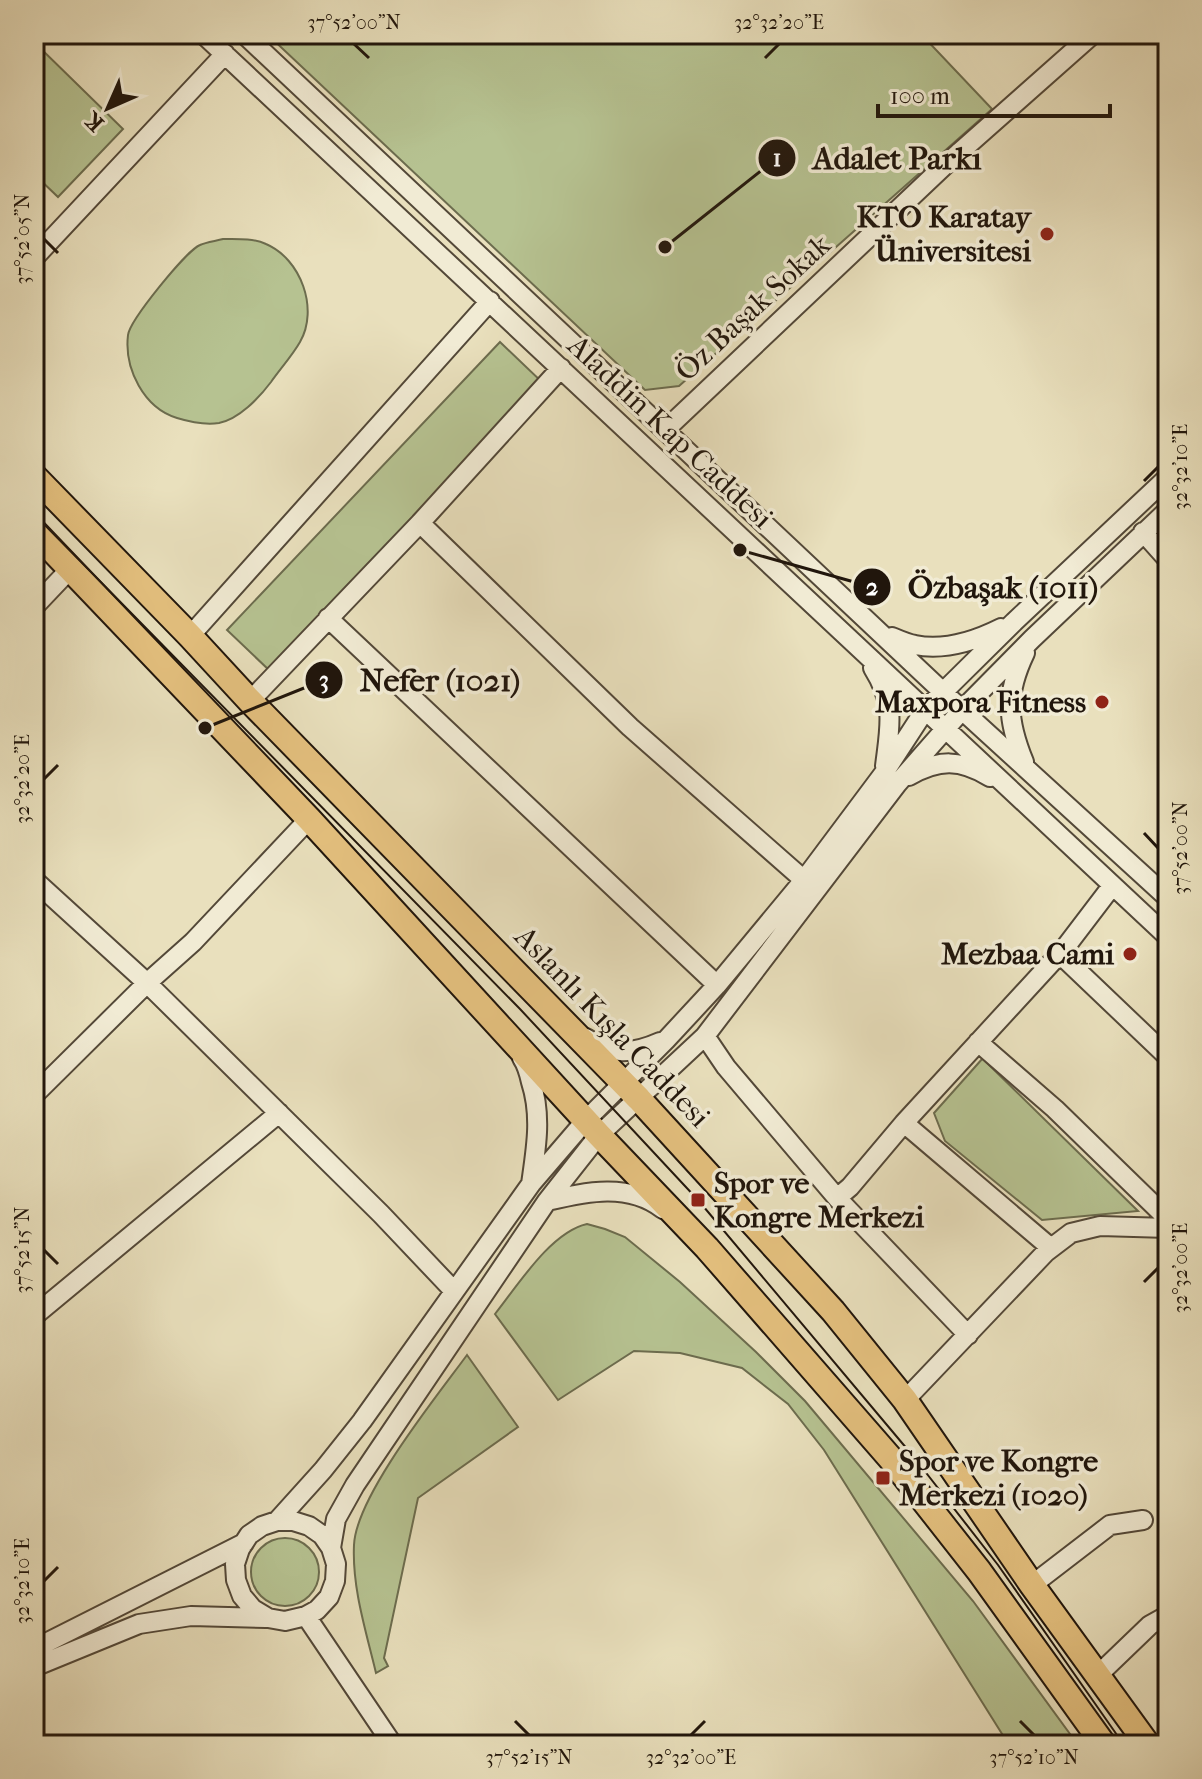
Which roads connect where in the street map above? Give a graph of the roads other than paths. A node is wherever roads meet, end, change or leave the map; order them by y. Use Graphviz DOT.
graph roads {
  1 [pos="203,34"];
  2 [pos="244,34"];
  3 [pos="1093,34"];
  4 [pos="225,54"];
  5 [pos="34,258"];
  6 [pos="490,301"];
  7 [pos="561,368"];
  8 [pos="665,430"];
  9 [pos="34,476"];
  10 [pos="1168,477"];
  11 [pos="1168,510"];
  12 [pos="420,523"];
  13 [pos="34,531"];
  14 [pos="1143,532"];
  15 [pos="1168,560"];
  16 [pos="71,568"];
  17 [pos="34,607"];
  18 [pos="328,618"];
  19 [pos="1014,622"];
  20 [pos="883,634"];
  21 [pos="190,636"];
  22 [pos="1032,639"];
  23 [pos="863,652"];
  24 [pos="943,691"];
  25 [pos="250,701"];
  26 [pos="925,710"];
  27 [pos="962,710"];
  28 [pos="945,729"];
  29 [pos="1027,769"];
  30 [pos="890,778"];
  31 [pos="1009,788"];
  32 [pos="309,819"];
  33 [pos="34,880"];
  34 [pos="804,880"];
  35 [pos="1112,886"];
  36 [pos="1168,898"];
  37 [pos="1168,937"];
  38 [pos="1060,954"];
  39 [pos="147,983"];
  40 [pos="717,985"];
  41 [pos="567,1024"];
  42 [pos="507,1036"];
  43 [pos="705,1036"];
  44 [pos="666,1040"];
  45 [pos="978,1042"];
  46 [pos="1168,1057"];
  47 [pos="631,1091"];
  48 [pos="34,1095"];
  49 [pos="279,1113"];
  50 [pos="904,1123"];
  51 [pos="592,1127"];
  52 [pos="531,1184"];
  53 [pos="837,1198"];
  54 [pos="547,1201"];
  55 [pos="1168,1219"];
  56 [pos="1168,1228"];
  57 [pos="707,1248"];
  58 [pos="1051,1248"];
  59 [pos="454,1291"];
  60 [pos="34,1316"];
  61 [pos="968,1335"];
  62 [pos="905,1400"];
  63 [pos="1143,1520"];
  64 [pos="277,1521"];
  65 [pos="244,1543"];
  66 [pos="331,1548"];
  67 [pos="1032,1585"];
  68 [pos="1168,1615"];
  69 [pos="306,1616"];
  70 [pos="268,1618"];
  71 [pos="34,1649"];
  72 [pos="34,1667"];
  73 [pos="1098,1675"];
  74 [pos="393,1745"];
  75 [pos="1104,1745"];
  76 [pos="1148,1745"];
  1 -- 4 [label="street, Aladdin Kap Caddesi"];
  2 -- 8 [label="street, Aladdin Kap Caddesi"];
  3 -- 8 [label="street, Öz Başak Sokak"];
  4 -- 5 [label="street"];
  4 -- 6 [label="street, Aladdin Kap Caddesi"];
  6 -- 7 [label="street, Aladdin Kap Caddesi"];
  6 -- 21 [label="street"];
  7 -- 12 [label="street"];
  7 -- 23 [label="street, Aladdin Kap Caddesi"];
  8 -- 20 [label="street, Aladdin Kap Caddesi"];
  9 -- 21 [label="main road, Aslanlı Kışla Caddesi"];
  10 -- 19 [label="street"];
  11 -- 14 [label="street"];
  12 -- 18 [label="street"];
  12 -- 34 [label="street"];
  13 -- 16 [label="main road"];
  14 -- 15 [label="street"];
  14 -- 22 [label="street"];
  16 -- 17 [label="street"];
  16 -- 32 [label="main road"];
  18 -- 25 [label="street"];
  18 -- 40 [label="street"];
  19 -- 20 [label="street"];
  19 -- 24 [label="street"];
  20 -- 24 [label="street, Aladdin Kap Caddesi"];
  21 -- 25 [label="main road, Aslanlı Kışla Caddesi"];
  22 -- 27 [label="street"];
  22 -- 29 [label="street"];
  23 -- 26 [label="street, Aladdin Kap Caddesi"];
  23 -- 30 [label="street"];
  24 -- 26 [label="street"];
  24 -- 27 [label="street, Aladdin Kap Caddesi"];
  25 -- 41 [label="main road, Aslanlı Kışla Caddesi"];
  26 -- 28 [label="street, Aladdin Kap Caddesi"];
  26 -- 30 [label="street"];
  27 -- 28 [label="street"];
  27 -- 29 [label="street, Aladdin Kap Caddesi"];
  28 -- 30 [label="street"];
  28 -- 31 [label="street, Aladdin Kap Caddesi"];
  29 -- 36 [label="street, Aladdin Kap Caddesi"];
  30 -- 31 [label="street"];
  30 -- 34 [label="street"];
  30 -- 43 [label="street"];
  31 -- 35 [label="street, Aladdin Kap Caddesi"];
  32 -- 39 [label="street"];
  32 -- 42 [label="main road"];
  33 -- 39 [label="street"];
  34 -- 40 [label="street"];
  35 -- 37 [label="street, Aladdin Kap Caddesi"];
  35 -- 38 [label="street"];
  38 -- 45 [label="street"];
  38 -- 46 [label="street"];
  39 -- 48 [label="street"];
  39 -- 49 [label="street"];
  40 -- 44 [label="street"];
  41 -- 44 [label="street"];
  41 -- 47 [label="main road, Aslanlı Kışla Caddesi"];
  42 -- 51 [label="main road"];
  42 -- 52 [label="street"];
  43 -- 47 [label="street"];
  43 -- 53 [label="street"];
  44 -- 47 [label="street"];
  45 -- 50 [label="street"];
  45 -- 55 [label="street"];
  47 -- 51 [label="street"];
  47 -- 62 [label="main road, Aslanlı Kışla Caddesi"];
  49 -- 59 [label="street"];
  49 -- 60 [label="street"];
  50 -- 53 [label="street"];
  50 -- 58 [label="street"];
  51 -- 52 [label="street"];
  51 -- 54 [label="street"];
  51 -- 57 [label="main road"];
  52 -- 59 [label="street"];
  53 -- 61 [label="street"];
  54 -- 57 [label="street"];
  54 -- 66 [label="street"];
  56 -- 58 [label="street"];
  57 -- 75 [label="main road"];
  58 -- 61 [label="street"];
  59 -- 64 [label="street"];
  61 -- 62 [label="street"];
  62 -- 67 [label="main road, Aslanlı Kışla Caddesi"];
  63 -- 67 [label="street"];
  64 -- 65 [label="street"];
  64 -- 66 [label="street"];
  65 -- 70 [label="street"];
  65 -- 71 [label="street"];
  66 -- 69 [label="street"];
  67 -- 73 [label="main road, Aslanlı Kışla Caddesi"];
  68 -- 73 [label="street"];
  69 -- 70 [label="street"];
  69 -- 74 [label="street"];
  70 -- 72 [label="street"];
  73 -- 76 [label="main road, Aslanlı Kışla Caddesi"];
}
